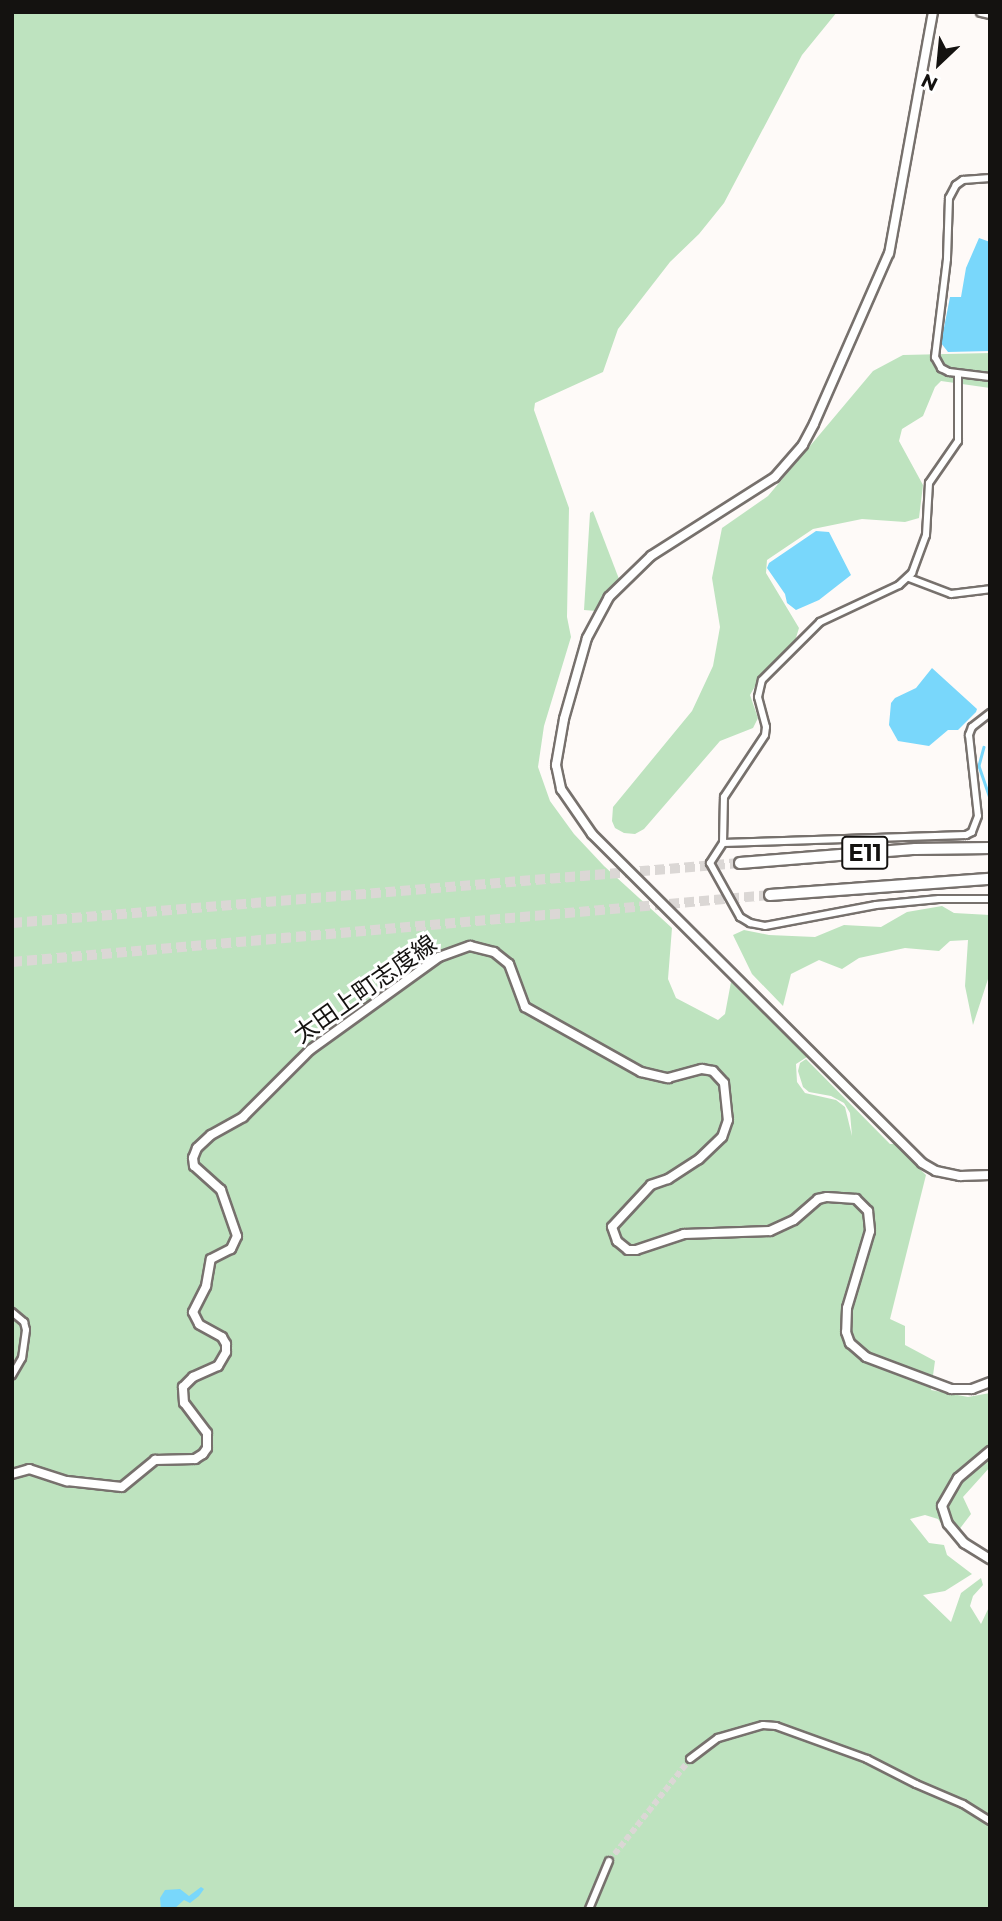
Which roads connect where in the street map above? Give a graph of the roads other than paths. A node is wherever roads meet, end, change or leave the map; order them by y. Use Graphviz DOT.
graph roads {
  1 [pos="933,12"];
  2 [pos="981,12"];
  3 [pos="990,14"];
  4 [pos="990,178"];
  5 [pos="958,375"];
  6 [pos="990,377"];
  7 [pos="909,579"];
  8 [pos="990,589"];
  9 [pos="990,713"];
  10 [pos="723,843"];
  11 [pos="990,848"];
  12 [pos="740,863"];
  13 [pos="990,879"];
  14 [pos="769,895"];
  15 [pos="990,899"];
  16 [pos="990,1175"];
  17 [pos="12,1312"];
  18 [pos="12,1375"];
  19 [pos="990,1381"];
  20 [pos="990,1451"];
  21 [pos="12,1474"];
  22 [pos="990,1559"];
  23 [pos="690,1759"];
  24 [pos="990,1821"];
  25 [pos="609,1861"];
  26 [pos="589,1909"];
  1 -- 16 [label="main road"];
  2 -- 3 [label="main road"];
  4 -- 5 [label="street"];
  5 -- 6 [label="street"];
  5 -- 7 [label="street"];
  7 -- 8 [label="street"];
  7 -- 10 [label="street"];
  9 -- 10 [label="street"];
  10 -- 15 [label="street"];
  11 -- 12 [label="highway, E11"];
  13 -- 14 [label="highway, E11"];
  17 -- 18 [label="street"];
  19 -- 21 [label="main road, 太田上町志度線"];
  20 -- 22 [label="main road"];
  23 -- 24 [label="street"];
  25 -- 26 [label="street"];
}
